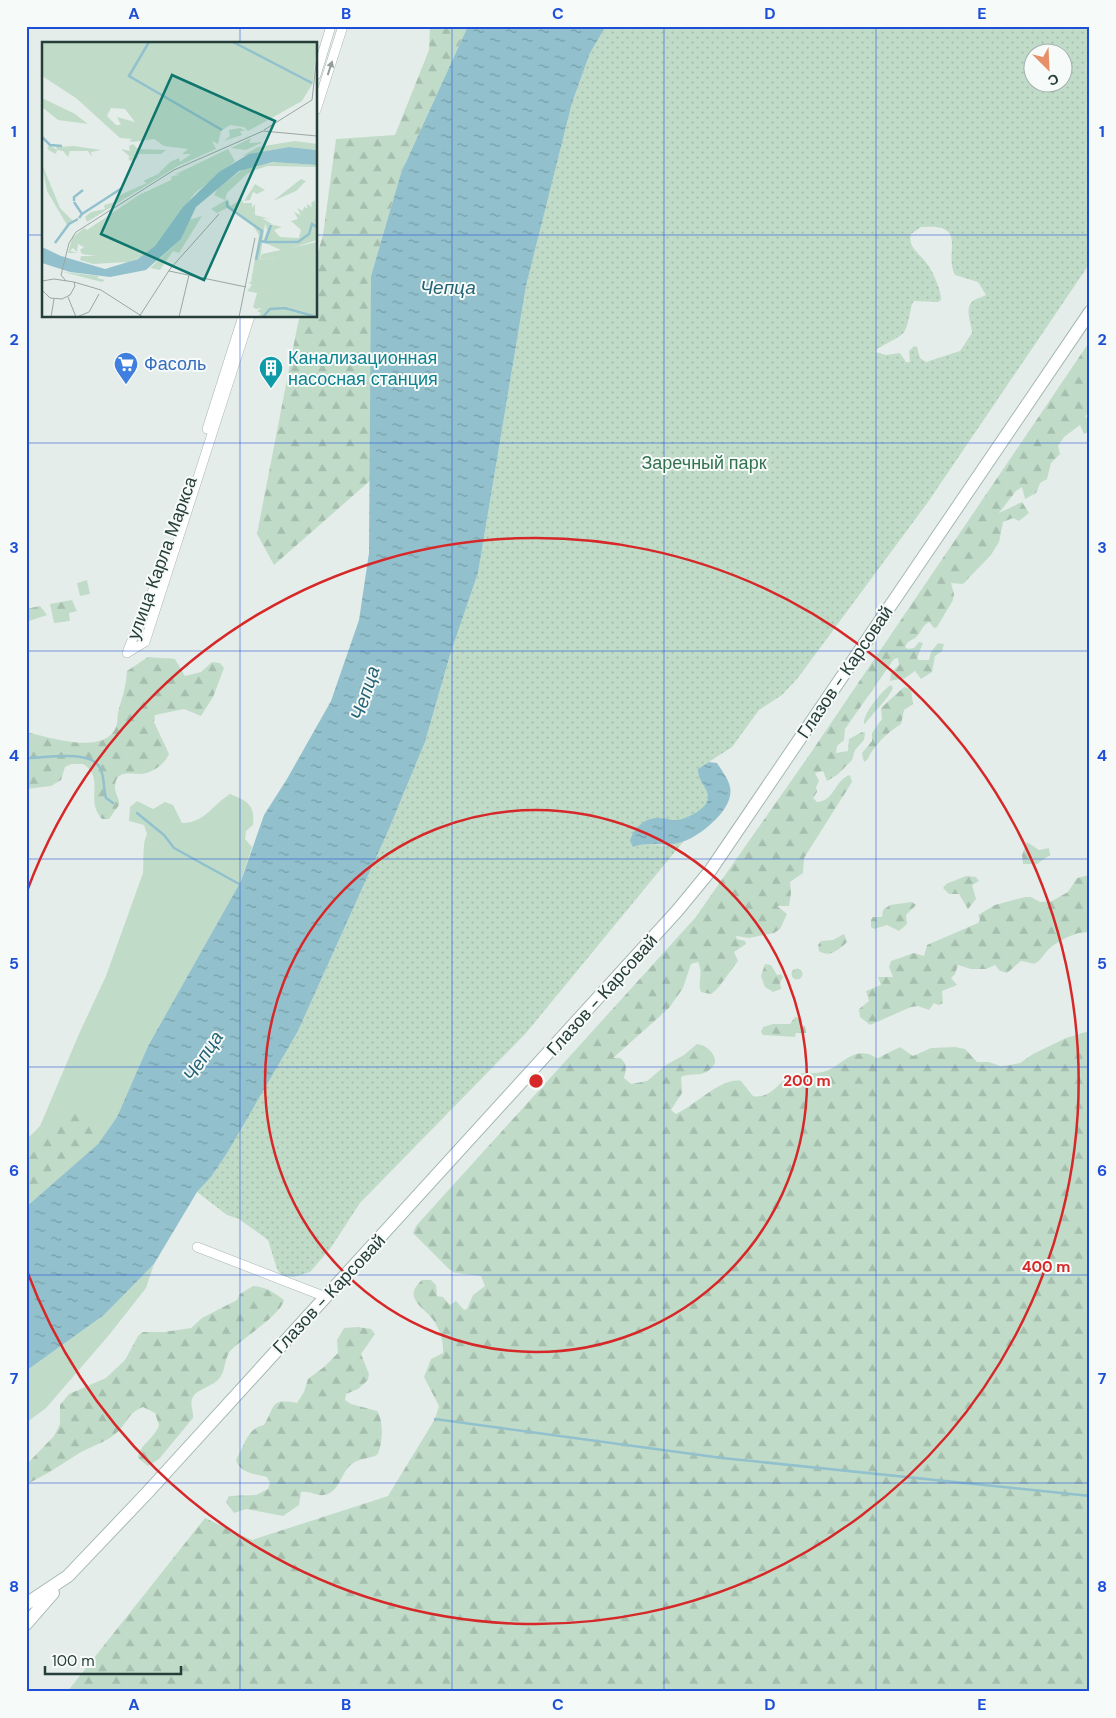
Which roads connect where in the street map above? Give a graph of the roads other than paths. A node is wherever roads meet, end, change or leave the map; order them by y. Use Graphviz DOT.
graph roads {
  1 [pos="331,26"];
  2 [pos="343,26"];
  3 [pos="318,68"];
  4 [pos="318,104"];
  5 [pos="1090,312"];
  6 [pos="242,318"];
  7 [pos="249,318"];
  8 [pos="197,1247"];
  9 [pos="326,1297"];
  10 [pos="68,1576"];
  11 [pos="26,1604"];
  12 [pos="26,1624"];
  1 -- 3 [label="street"];
  4 -- 2 [label="street, one-way"];
  5 -- 9 [label="main road, Глазов - Карсовай"];
  6 -- 7 [label="street, улица Карла Маркса"];
  8 -- 9 [label="street"];
  9 -- 10 [label="main road, Глазов - Карсовай"];
  10 -- 11 [label="main road, Глазов - Карсовай"];
  10 -- 12 [label="main road"];
}
